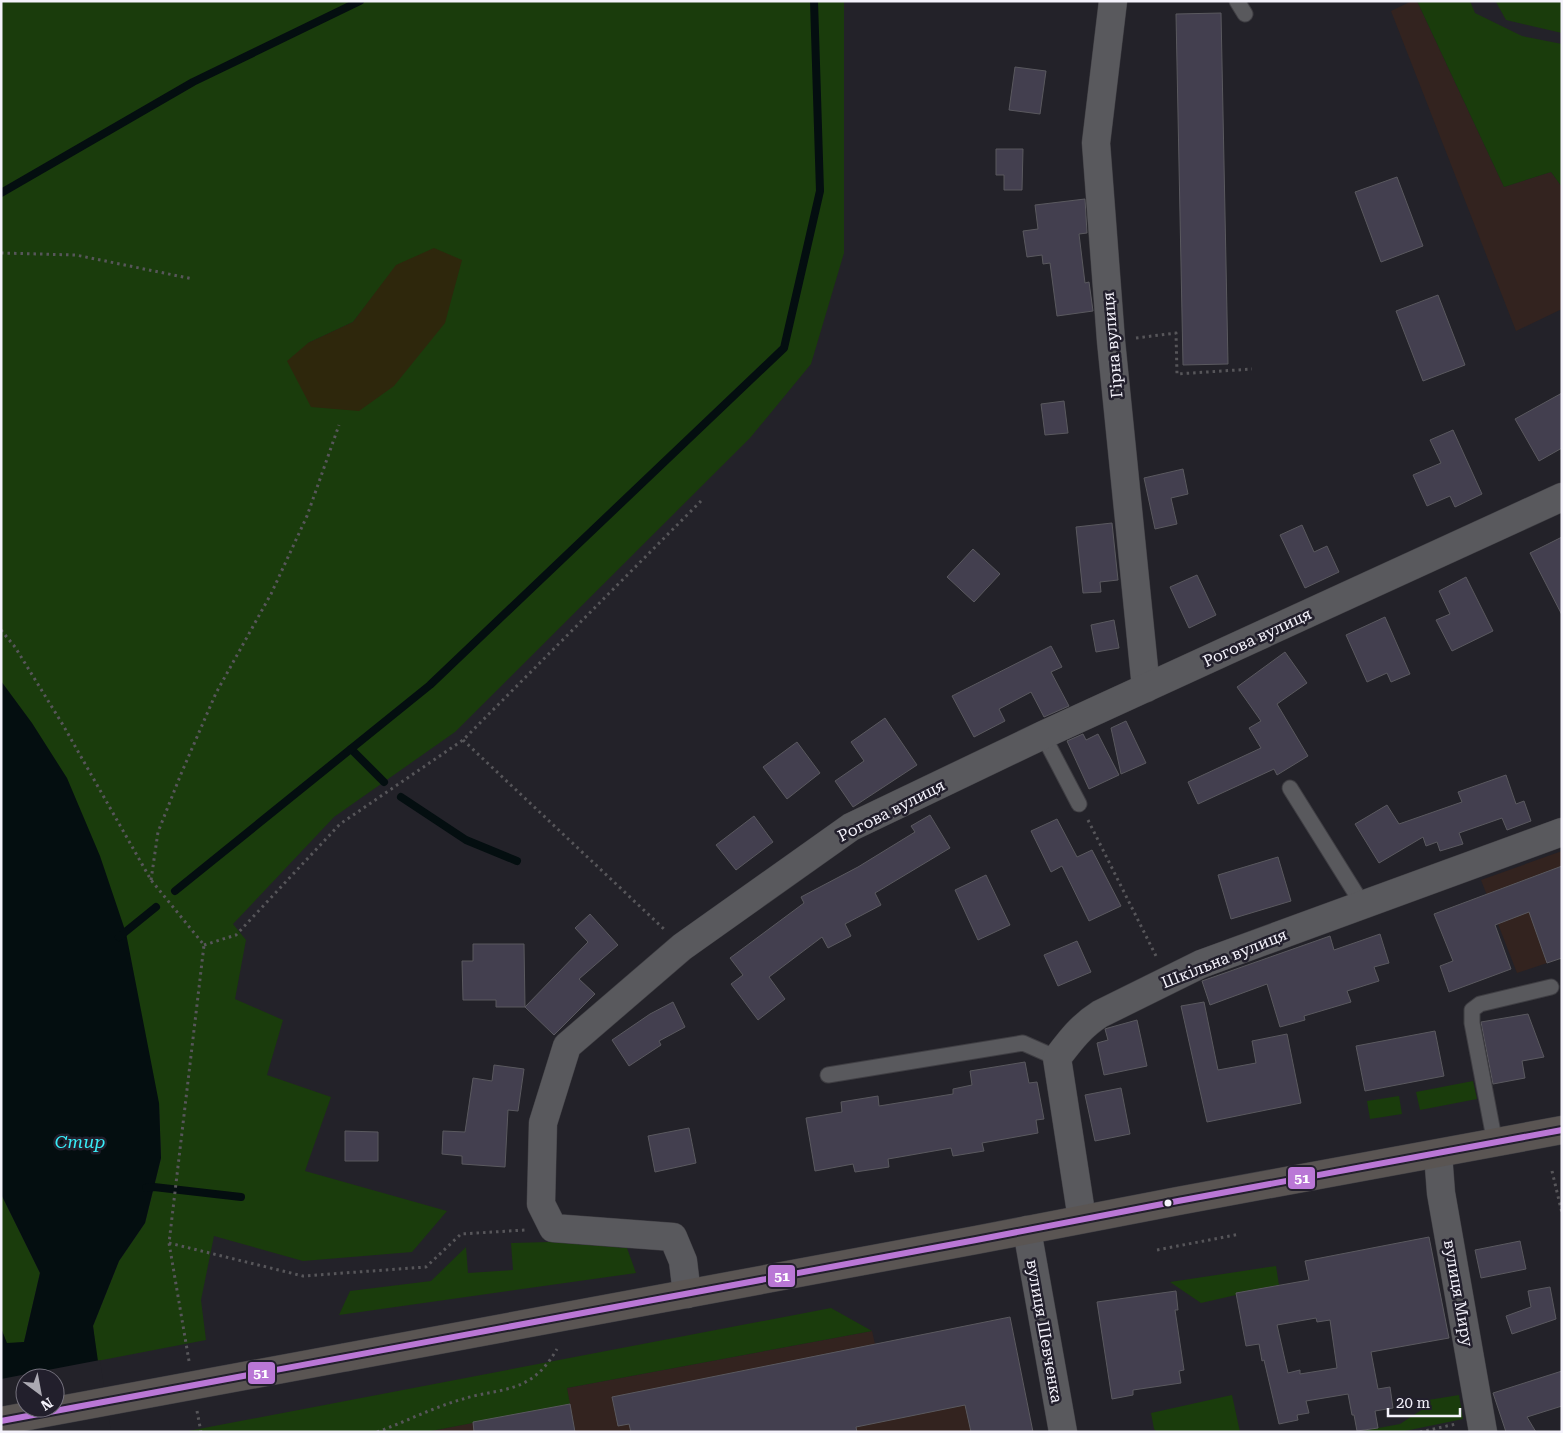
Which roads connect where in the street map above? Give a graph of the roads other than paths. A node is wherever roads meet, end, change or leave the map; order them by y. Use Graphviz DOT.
graph roads {
  1 [pos="1113,1"];
  2 [pos="1562,497"];
  3 [pos="1146,688"];
  4 [pos="1043,735"];
  5 [pos="1290,788"];
  6 [pos="1080,804"];
  7 [pos="1562,832"];
  8 [pos="1363,904"];
  9 [pos="1551,987"];
  10 [pos="1057,1058"];
  11 [pos="828,1075"];
  12 [pos="1562,1130"];
  13 [pos="1495,1143"];
  14 [pos="1438,1154"];
  15 [pos="1082,1219"];
  16 [pos="1027,1230"];
  17 [pos="687,1294"];
  18 [pos="1,1421"];
  19 [pos="1482,1425"];
  20 [pos="1063,1432"];
  1 -- 3 [label="street, Гірна вулиця"];
  2 -- 3 [label="street, Рогова вулиця"];
  3 -- 4 [label="street, Рогова вулиця"];
  4 -- 6 [label="lane"];
  4 -- 17 [label="street, Рогова вулиця"];
  5 -- 8 [label="lane"];
  7 -- 8 [label="street, Шкільна вулиця"];
  8 -- 10 [label="street, Шкільна вулиця"];
  9 -- 13 [label="lane"];
  10 -- 11 [label="lane"];
  10 -- 15 [label="street"];
  12 -- 13 [label="main road"];
  13 -- 14 [label="main road"];
  14 -- 15 [label="main road"];
  14 -- 19 [label="street, вулиця Миру"];
  15 -- 16 [label="main road"];
  16 -- 17 [label="main road"];
  16 -- 20 [label="street, вулиця Шевченка"];
  17 -- 18 [label="main road, bridge"];
}
